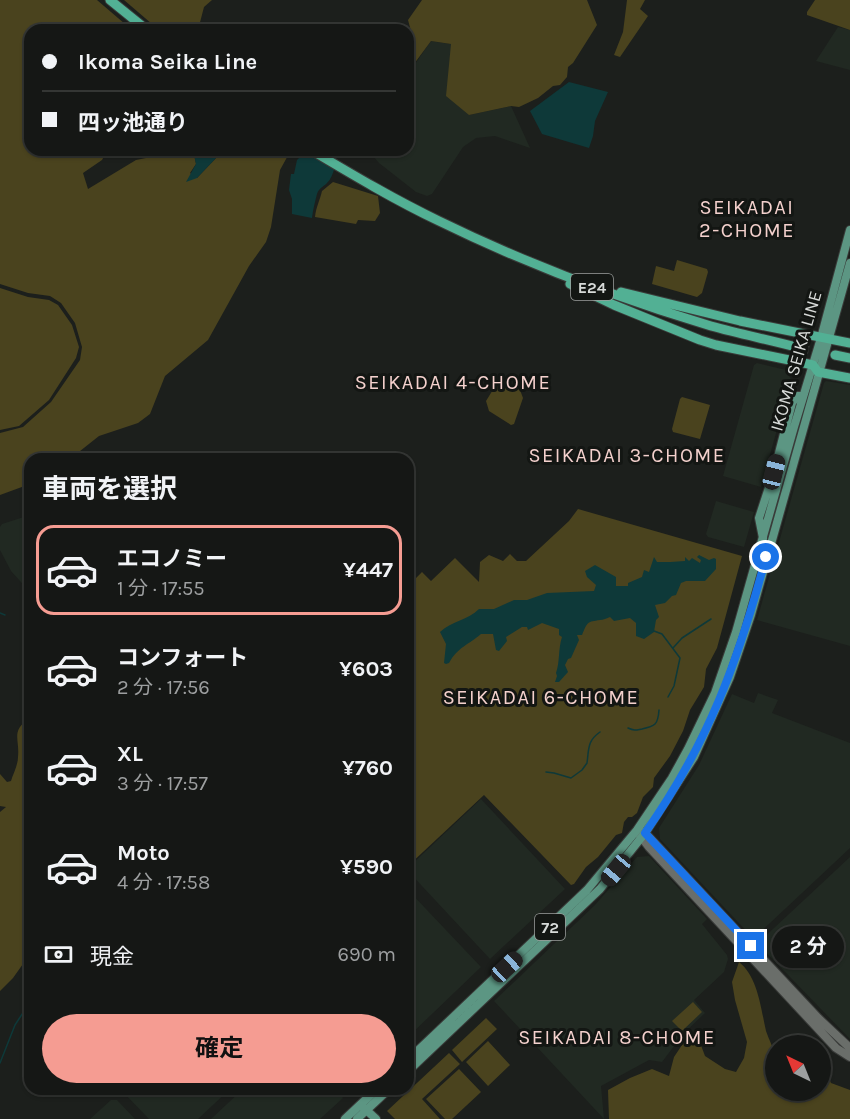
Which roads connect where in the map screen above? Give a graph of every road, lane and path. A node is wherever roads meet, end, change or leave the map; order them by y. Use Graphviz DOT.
graph roads {
  1 [pos="104,0"];
  2 [pos="110,0"];
  3 [pos="133,24"];
  4 [pos="140,24"];
  5 [pos="321,156"];
  6 [pos="394,197"];
  7 [pos="850,230"];
  8 [pos="509,254"];
  9 [pos="850,263"];
  10 [pos="603,287"];
  11 [pos="824,339"];
  12 [pos="850,343"];
  13 [pos="835,353"];
  14 [pos="850,356"];
  15 [pos="815,368"];
  16 [pos="850,378"];
  17 [pos="803,396"];
  18 [pos="779,452"];
  19 [pos="784,463"];
  20 [pos="763,538"];
  21 [pos="641,834"];
  22 [pos="850,1048"];
  23 [pos="414,1054"];
  24 [pos="850,1057"];
  25 [pos="414,1065"];
  26 [pos="374,1095"];
  27 [pos="382,1095"];
  28 [pos="363,1113"];
  29 [pos="345,1119"];
  30 [pos="376,1119"];
  1 -- 3 [label="highway"];
  2 -- 4 [label="highway"];
  5 -- 6 [label="highway, E24"];
  6 -- 8 [label="highway, E24"];
  6 -- 10 [label="highway, E24"];
  7 -- 11 [label="main road, IKOMA SEIKA LINE / 72"];
  8 -- 10 [label="highway, E24"];
  8 -- 15 [label="highway"];
  9 -- 11 [label="main road, IKOMA SEIKA LINE / 72"];
  10 -- 11 [label="highway"];
  11 -- 12 [label="highway"];
  11 -- 15 [label="main road, IKOMA SEIKA LINE / 72"];
  13 -- 14 [label="highway"];
  15 -- 16 [label="highway"];
  15 -- 17 [label="main road, IKOMA SEIKA LINE / 72"];
  15 -- 21 [label="main road, IKOMA SEIKA LINE / 72"];
  17 -- 18 [label="main road"];
  17 -- 19 [label="main road, IKOMA SEIKA LINE / 72"];
  18 -- 19 [label="main road"];
  18 -- 20 [label="main road"];
  19 -- 20 [label="main road, IKOMA SEIKA LINE / 72"];
  20 -- 21 [label="main road, IKOMA SEIKA LINE / 72"];
  21 -- 22 [label="main road"];
  21 -- 23 [label="main road, IKOMA SEIKA LINE / 72"];
  21 -- 24 [label="main road"];
  21 -- 25 [label="main road, IKOMA SEIKA LINE / 72"];
  26 -- 28 [label="main road"];
  27 -- 28 [label="main road"];
  28 -- 29 [label="main road"];
  28 -- 30 [label="main road"];
}
